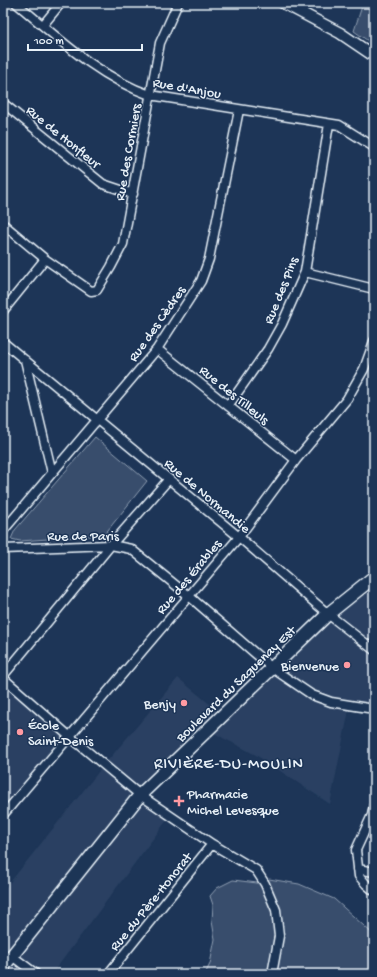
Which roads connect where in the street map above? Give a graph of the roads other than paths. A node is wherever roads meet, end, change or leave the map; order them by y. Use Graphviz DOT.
graph roads {
  1 [pos="16,3"];
  2 [pos="61,3"];
  3 [pos="178,3"];
  4 [pos="283,3"];
  5 [pos="43,25"];
  6 [pos="374,56"];
  7 [pos="150,95"];
  8 [pos="3,103"];
  9 [pos="239,110"];
  10 [pos="329,124"];
  11 [pos="374,147"];
  12 [pos="133,194"];
  13 [pos="3,224"];
  14 [pos="45,259"];
  15 [pos="305,272"];
  16 [pos="374,288"];
  17 [pos="3,311"];
  18 [pos="374,341"];
  19 [pos="3,342"];
  20 [pos="157,349"];
  21 [pos="25,360"];
  22 [pos="228,406"];
  23 [pos="97,420"];
  24 [pos="296,460"];
  25 [pos="52,473"];
  26 [pos="168,479"];
  27 [pos="3,531"];
  28 [pos="239,537"];
  29 [pos="111,545"];
  30 [pos="3,549"];
  31 [pos="374,577"];
  32 [pos="189,596"];
  33 [pos="328,614"];
  34 [pos="374,650"];
  35 [pos="272,668"];
  36 [pos="3,677"];
  37 [pos="374,709"];
  38 [pos="69,736"];
  39 [pos="140,795"];
  40 [pos="374,805"];
  41 [pos="3,815"];
  42 [pos="373,815"];
  43 [pos="212,844"];
  44 [pos="358,869"];
  45 [pos="374,872"];
  46 [pos="374,891"];
  47 [pos="6,962"];
  48 [pos="36,974"];
  49 [pos="108,974"];
  50 [pos="272,974"];
  1 -- 5 [label="street, Rue d'Anjou"];
  2 -- 5 [label="street"];
  3 -- 7 [label="street, Rue des Cormiers"];
  4 -- 6 [label="street"];
  5 -- 7 [label="street, Rue d'Anjou"];
  7 -- 9 [label="street, Rue d'Anjou"];
  7 -- 12 [label="street, Rue des Cormiers"];
  8 -- 12 [label="street, Rue de Honfleur"];
  9 -- 10 [label="street, Rue d'Anjou"];
  9 -- 20 [label="street, Rue des Cèdres"];
  10 -- 11 [label="street, Rue d'Anjou"];
  10 -- 15 [label="street, Rue des Pins"];
  12 -- 14 [label="street, Rue des Cormiers"];
  13 -- 14 [label="street"];
  14 -- 17 [label="street"];
  15 -- 16 [label="street"];
  15 -- 22 [label="street, Rue des Pins"];
  18 -- 24 [label="street, Rue des Érables"];
  19 -- 21 [label="street, Rue de Normandie"];
  20 -- 22 [label="street, Rue des Tilleuls"];
  20 -- 23 [label="street, Rue des Cèdres"];
  21 -- 23 [label="street, Rue de Normandie"];
  21 -- 25 [label="street"];
  22 -- 24 [label="street, Rue des Tilleuls"];
  23 -- 25 [label="street, Rue des Cèdres"];
  23 -- 26 [label="street, Rue de Normandie"];
  24 -- 28 [label="street, Rue des Érables"];
  25 -- 27 [label="street, Rue des Cèdres"];
  26 -- 28 [label="street, Rue de Normandie"];
  26 -- 29 [label="street"];
  28 -- 32 [label="street, Rue des Érables"];
  28 -- 33 [label="street, Rue de Normandie"];
  29 -- 30 [label="street, Rue de Paris"];
  29 -- 32 [label="street, Rue de Paris"];
  29 -- 36 [label="street"];
  31 -- 33 [label="main road, Boulevard du Saguenay Est"];
  32 -- 35 [label="street, Rue de Paris"];
  32 -- 38 [label="street, Rue des Érables"];
  33 -- 34 [label="street, Rue de Normandie"];
  33 -- 35 [label="main road, Boulevard du Saguenay Est"];
  35 -- 37 [label="street, Rue de Paris"];
  35 -- 39 [label="main road, Boulevard du Saguenay Est"];
  36 -- 38 [label="street"];
  38 -- 39 [label="street"];
  38 -- 41 [label="street, Rue des Érables"];
  39 -- 43 [label="street"];
  39 -- 47 [label="main road, Boulevard du Saguenay Est"];
  40 -- 42 [label="street"];
  42 -- 44 [label="street"];
  43 -- 49 [label="street, Rue du Père-Honorat"];
  43 -- 50 [label="street"];
  44 -- 45 [label="street"];
  44 -- 46 [label="street"];
  47 -- 48 [label="street"];
}
